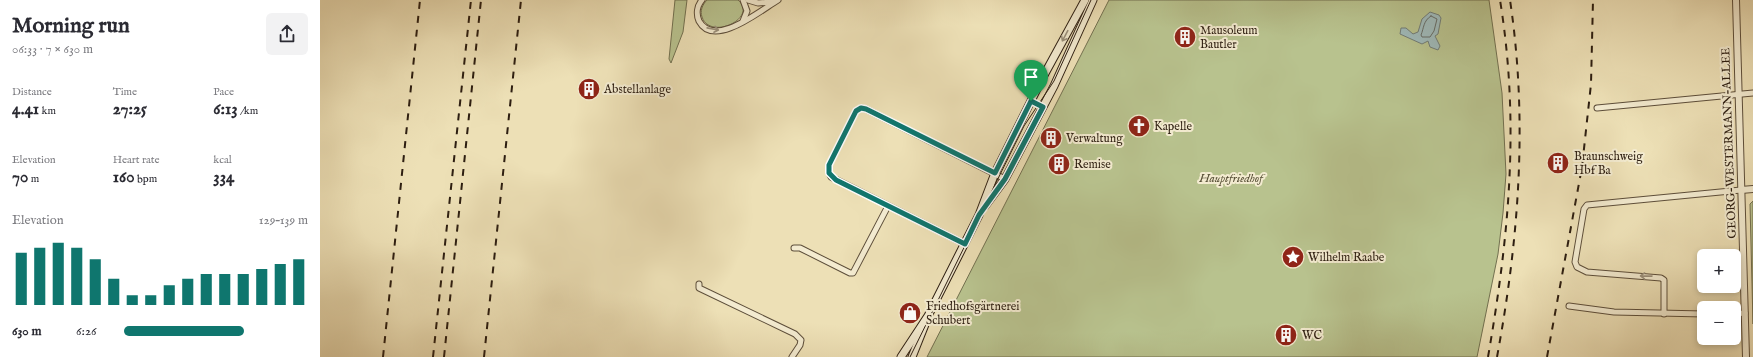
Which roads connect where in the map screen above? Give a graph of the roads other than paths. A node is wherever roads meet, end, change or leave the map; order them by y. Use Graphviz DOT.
graph roads {
  1 [pos="702,0"];
  2 [pos="743,0"];
  3 [pos="748,0"];
  4 [pos="1093,0"];
  5 [pos="1736,0"];
  6 [pos="776,1"];
  7 [pos="1084,1"];
  8 [pos="741,23"];
  9 [pos="1753,93"];
  10 [pos="1739,95"];
  11 [pos="1031,101"];
  12 [pos="1043,107"];
  13 [pos="1597,108"];
  14 [pos="995,173"];
  15 [pos="1005,179"];
  16 [pos="1753,189"];
  17 [pos="1741,190"];
  18 [pos="888,206"];
  19 [pos="979,215"];
  20 [pos="965,244"];
  21 [pos="794,248"];
  22 [pos="699,284"];
  23 [pos="1569,306"];
  24 [pos="1741,313"];
  25 [pos="1745,313"];
  26 [pos="1664,314"];
  27 [pos="1697,314"];
  28 [pos="928,316"];
  29 [pos="792,357"];
  30 [pos="901,357"];
  31 [pos="912,357"];
  32 [pos="1746,357"];
  1 -- 8 [label="street, one-way"];
  2 -- 8 [label="street"];
  3 -- 6 [label="street"];
  4 -- 12 [label="main road"];
  5 -- 10 [label="street, GEORG-WESTERMANN-ALLEE"];
  6 -- 8 [label="street"];
  7 -- 11 [label="main road, one-way"];
  9 -- 10 [label="street"];
  10 -- 13 [label="street"];
  10 -- 17 [label="street, GEORG-WESTERMANN-ALLEE"];
  11 -- 12 [label="main road"];
  11 -- 14 [label="main road"];
  12 -- 15 [label="main road"];
  14 -- 15 [label="street"];
  14 -- 18 [label="street"];
  14 -- 19 [label="main road"];
  15 -- 19 [label="main road"];
  16 -- 17 [label="street"];
  17 -- 25 [label="street, GEORG-WESTERMANN-ALLEE"];
  26 -- 17 [label="street, one-way"];
  18 -- 20 [label="street"];
  18 -- 21 [label="street"];
  19 -- 20 [label="main road"];
  20 -- 28 [label="main road"];
  22 -- 29 [label="street"];
  23 -- 26 [label="street"];
  24 -- 25 [label="street"];
  25 -- 32 [label="street, GEORG-WESTERMANN-ALLEE"];
  26 -- 27 [label="street"];
  28 -- 30 [label="main road"];
  28 -- 31 [label="main road"];
}
